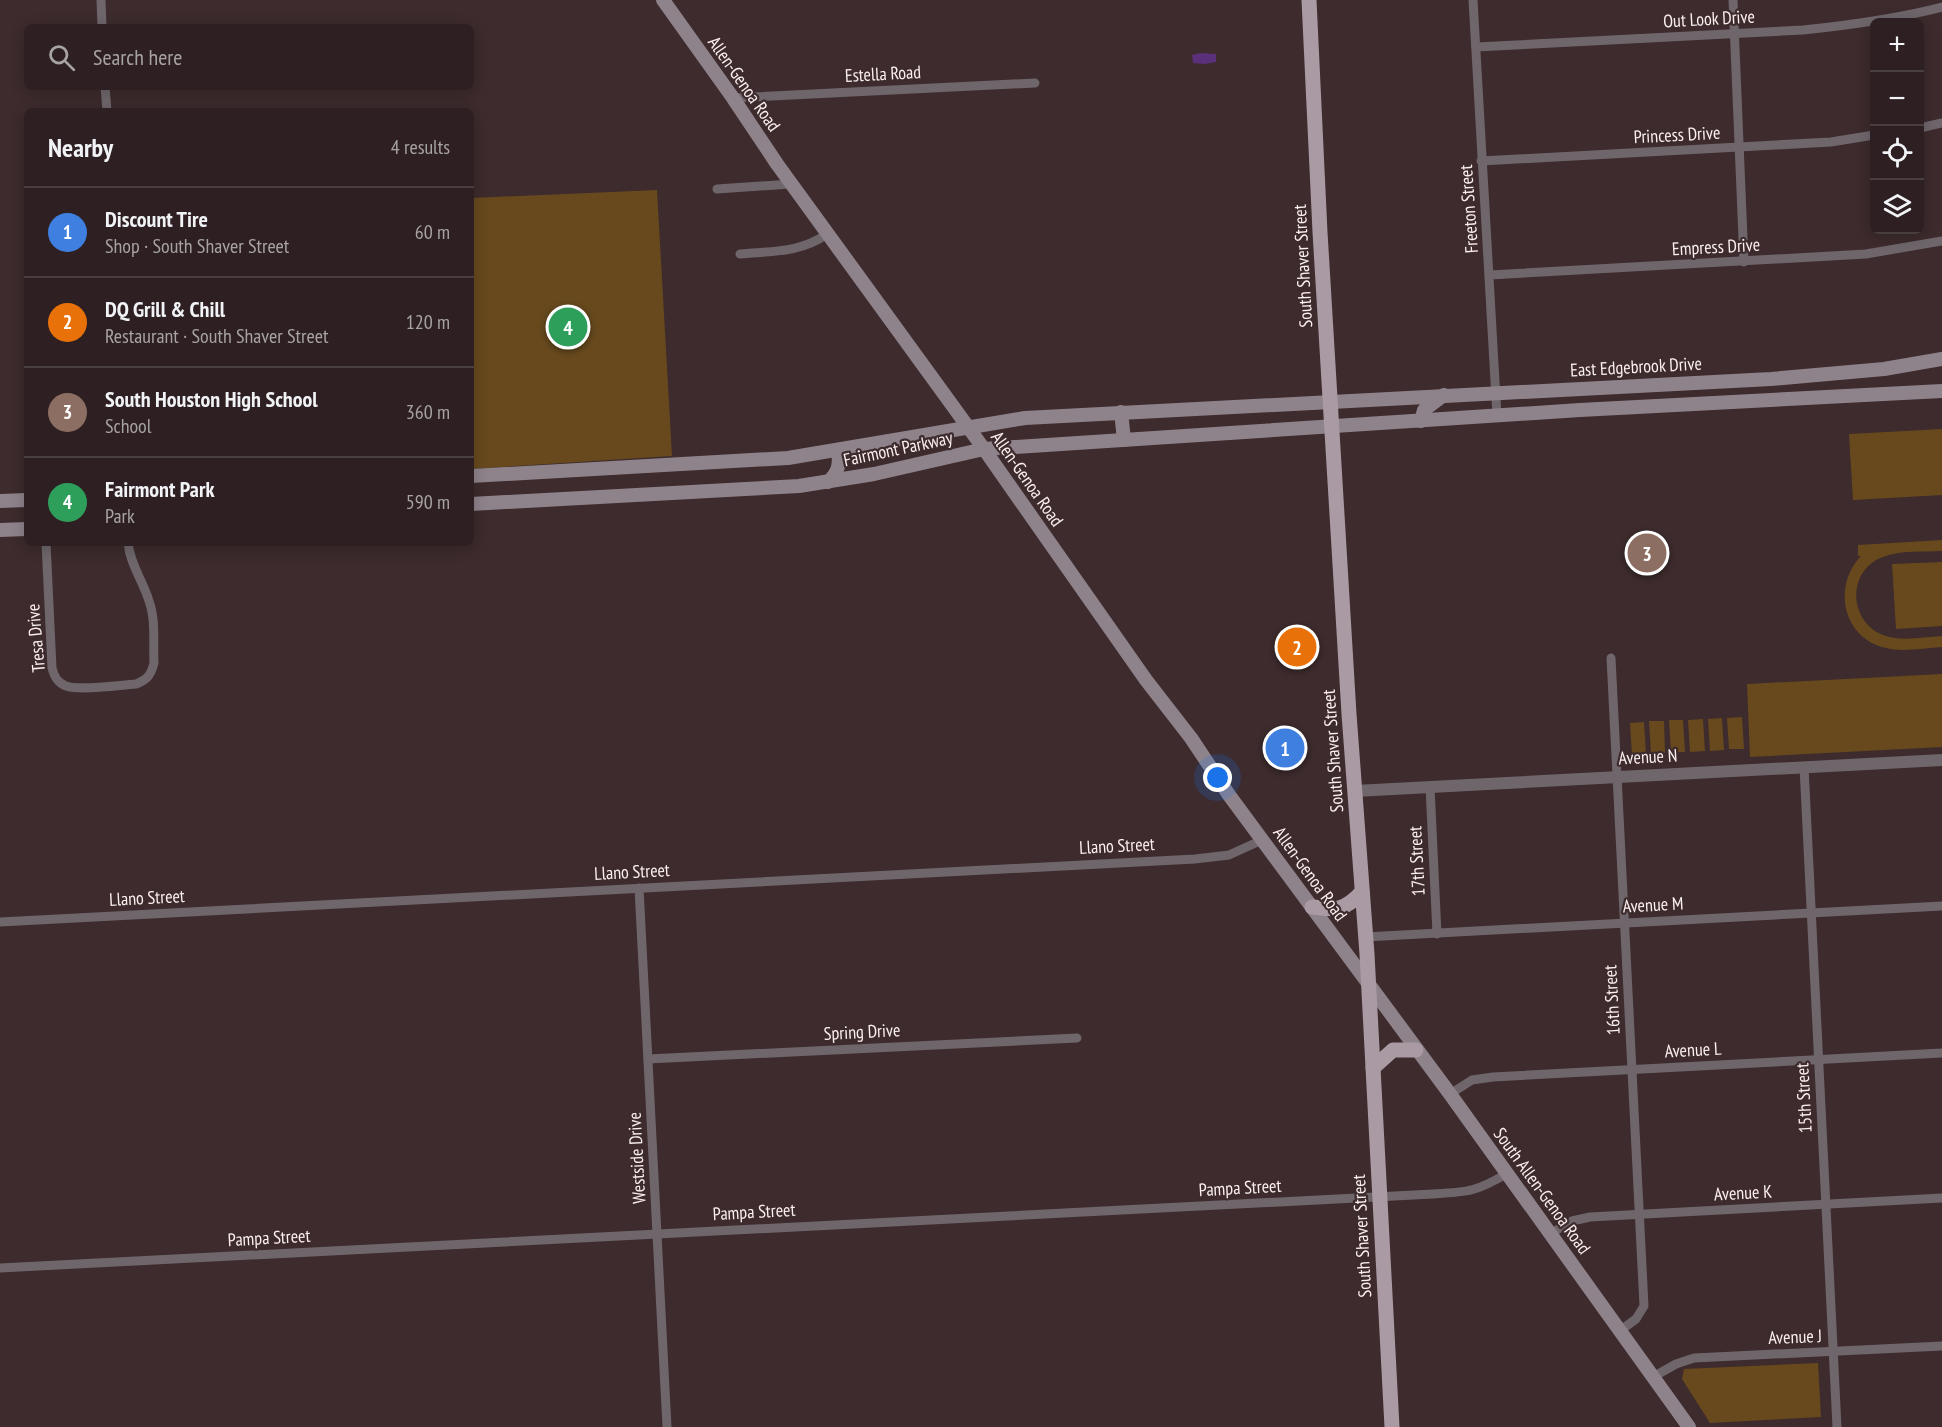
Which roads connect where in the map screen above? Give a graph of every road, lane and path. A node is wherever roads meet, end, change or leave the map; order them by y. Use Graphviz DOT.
graph roads {
  1 [pos="100,0"];
  2 [pos="663,0"];
  3 [pos="1309,0"];
  4 [pos="1473,0"];
  5 [pos="1733,0"];
  6 [pos="1942,7"];
  7 [pos="102,24"];
  8 [pos="1734,34"];
  9 [pos="1476,47"];
  10 [pos="1035,83"];
  11 [pos="105,90"];
  12 [pos="733,98"];
  13 [pos="107,108"];
  14 [pos="1942,123"];
  15 [pos="1924,127"];
  16 [pos="1870,136"];
  17 [pos="1739,148"];
  18 [pos="1481,161"];
  19 [pos="791,184"];
  20 [pos="717,189"];
  21 [pos="826,234"];
  22 [pos="1942,241"];
  23 [pos="740,254"];
  24 [pos="1744,262"];
  25 [pos="1490,276"];
  26 [pos="1942,359"];
  27 [pos="1771,379"];
  28 [pos="1636,386"];
  29 [pos="1942,391"];
  30 [pos="1496,392"];
  31 [pos="1444,395"];
  32 [pos="1773,399"];
  33 [pos="1331,402"];
  34 [pos="1637,407"];
  35 [pos="1121,412"];
  36 [pos="1497,416"];
  37 [pos="1421,421"];
  38 [pos="1332,426"];
  39 [pos="967,427"];
  40 [pos="1124,440"];
  41 [pos="984,449"];
  42 [pos="838,450"];
  43 [pos="549,472"];
  44 [pos="474,476"];
  45 [pos="828,482"];
  46 [pos="24,500"];
  47 [pos="551,500"];
  48 [pos="0,501"];
  49 [pos="474,504"];
  50 [pos="24,529"];
  51 [pos="0,530"];
  52 [pos="46,546"];
  53 [pos="128,546"];
  54 [pos="1611,658"];
  55 [pos="1942,760"];
  56 [pos="1804,767"];
  57 [pos="1616,776"];
  58 [pos="1430,787"];
  59 [pos="1355,791"];
  60 [pos="1262,840"];
  61 [pos="639,888"];
  62 [pos="1362,892"];
  63 [pos="1942,906"];
  64 [pos="1312,907"];
  65 [pos="1811,913"];
  66 [pos="0,922"];
  67 [pos="1624,924"];
  68 [pos="1437,934"];
  69 [pos="1365,937"];
  70 [pos="1366,981"];
  71 [pos="1077,1038"];
  72 [pos="1416,1050"];
  73 [pos="1942,1053"];
  74 [pos="648,1059"];
  75 [pos="1818,1059"];
  76 [pos="1373,1068"];
  77 [pos="1632,1070"];
  78 [pos="1450,1094"];
  79 [pos="1506,1174"];
  80 [pos="1379,1198"];
  81 [pos="1942,1198"];
  82 [pos="1826,1205"];
  83 [pos="1639,1215"];
  84 [pos="657,1234"];
  85 [pos="1550,1234"];
  86 [pos="0,1268"];
  87 [pos="1621,1330"];
  88 [pos="1942,1346"];
  89 [pos="1833,1352"];
  90 [pos="1653,1377"];
  91 [pos="667,1427"];
  92 [pos="1392,1427"];
  93 [pos="1689,1427"];
  94 [pos="1837,1427"];
  1 -- 7 [label="street"];
  2 -- 12 [label="main road, Allen-Genoa Road"];
  3 -- 33 [label="main road, South Shaver Street"];
  4 -- 9 [label="street, Freeton Street"];
  5 -- 8 [label="street"];
  6 -- 8 [label="street, Out Look Drive"];
  8 -- 9 [label="street, Out Look Drive"];
  8 -- 17 [label="street"];
  9 -- 18 [label="street, Freeton Street"];
  10 -- 12 [label="street, Estella Road"];
  11 -- 13 [label="street"];
  12 -- 19 [label="main road, Allen-Genoa Road"];
  14 -- 15 [label="street"];
  16 -- 17 [label="street, Princess Drive"];
  17 -- 18 [label="street, Princess Drive"];
  17 -- 24 [label="street"];
  18 -- 25 [label="street, Freeton Street"];
  19 -- 20 [label="street"];
  19 -- 21 [label="main road, Allen-Genoa Road"];
  21 -- 23 [label="street"];
  21 -- 39 [label="main road, Allen-Genoa Road"];
  22 -- 24 [label="street, Empress Drive"];
  24 -- 25 [label="street, Empress Drive"];
  25 -- 30 [label="street, Freeton Street"];
  26 -- 27 [label="main road, East Edgebrook Drive"];
  27 -- 28 [label="main road, East Edgebrook Drive"];
  27 -- 32 [label="main road"];
  28 -- 30 [label="main road, East Edgebrook Drive"];
  28 -- 34 [label="main road"];
  29 -- 32 [label="main road"];
  30 -- 31 [label="main road, East Edgebrook Drive"];
  30 -- 36 [label="street, Freeton Street"];
  31 -- 33 [label="main road, East Edgebrook Drive"];
  31 -- 37 [label="main road"];
  32 -- 34 [label="main road"];
  33 -- 35 [label="main road, Fairmont Parkway"];
  33 -- 38 [label="main road, South Shaver Street"];
  34 -- 36 [label="main road"];
  35 -- 39 [label="main road, Fairmont Parkway"];
  35 -- 40 [label="main road"];
  36 -- 37 [label="main road"];
  37 -- 38 [label="main road"];
  38 -- 40 [label="main road, Fairmont Parkway"];
  38 -- 59 [label="main road, South Shaver Street"];
  39 -- 41 [label="main road, Allen-Genoa Road"];
  39 -- 42 [label="main road, Fairmont Parkway"];
  40 -- 41 [label="main road, Fairmont Parkway"];
  41 -- 45 [label="main road, Fairmont Parkway"];
  41 -- 60 [label="main road, Allen-Genoa Road"];
  42 -- 43 [label="main road, Fairmont Parkway"];
  42 -- 45 [label="main road"];
  43 -- 44 [label="main road, Fairmont Parkway"];
  43 -- 47 [label="main road"];
  45 -- 47 [label="main road, Fairmont Parkway"];
  46 -- 48 [label="main road"];
  47 -- 49 [label="main road, Fairmont Parkway"];
  50 -- 51 [label="main road"];
  52 -- 53 [label="street, Tresa Drive"];
  54 -- 57 [label="street, 16th Street"];
  55 -- 56 [label="street, Avenue N"];
  56 -- 57 [label="street, Avenue N"];
  56 -- 65 [label="street, 15th Street"];
  57 -- 58 [label="street, Avenue N"];
  57 -- 67 [label="street, 16th Street"];
  58 -- 59 [label="street, Avenue N"];
  58 -- 68 [label="street, 17th Street"];
  59 -- 62 [label="main road, South Shaver Street"];
  60 -- 61 [label="street, Llano Street"];
  60 -- 64 [label="main road, Allen-Genoa Road"];
  61 -- 66 [label="street, Llano Street"];
  61 -- 74 [label="street, Westside Drive"];
  62 -- 64 [label="main road"];
  62 -- 69 [label="main road, South Shaver Street"];
  63 -- 65 [label="street, Avenue M"];
  64 -- 70 [label="main road, Allen-Genoa Road"];
  65 -- 67 [label="street, Avenue M"];
  65 -- 75 [label="street, 15th Street"];
  67 -- 68 [label="street, Avenue M"];
  67 -- 77 [label="street, 16th Street"];
  68 -- 69 [label="street, Avenue M"];
  69 -- 70 [label="main road, South Shaver Street"];
  70 -- 72 [label="main road, South Allen-Genoa Road"];
  70 -- 76 [label="main road, South Shaver Street"];
  71 -- 74 [label="street, Spring Drive"];
  72 -- 76 [label="main road"];
  72 -- 78 [label="main road, South Allen-Genoa Road"];
  73 -- 75 [label="street, Avenue L"];
  74 -- 84 [label="street, Westside Drive"];
  75 -- 77 [label="street, Avenue L"];
  75 -- 82 [label="street, 15th Street"];
  76 -- 80 [label="main road, South Shaver Street"];
  77 -- 78 [label="street, Avenue L"];
  77 -- 83 [label="street, 16th Street"];
  78 -- 79 [label="main road, South Allen-Genoa Road"];
  79 -- 80 [label="street, Pampa Street"];
  79 -- 85 [label="main road, South Allen-Genoa Road"];
  80 -- 84 [label="street, Pampa Street"];
  80 -- 92 [label="main road, South Shaver Street"];
  81 -- 82 [label="street, Avenue K"];
  82 -- 83 [label="street, Avenue K"];
  82 -- 89 [label="street, 15th Street"];
  83 -- 85 [label="street, Avenue K"];
  83 -- 87 [label="street, 16th Street"];
  84 -- 86 [label="street, Pampa Street"];
  84 -- 91 [label="street, Westside Drive"];
  85 -- 87 [label="main road, South Allen-Genoa Road"];
  87 -- 90 [label="main road, South Allen-Genoa Road"];
  88 -- 89 [label="street, Avenue J"];
  89 -- 90 [label="street, Avenue J"];
  89 -- 94 [label="street, 15th Street"];
  90 -- 93 [label="main road, South Allen-Genoa Road"];
}
